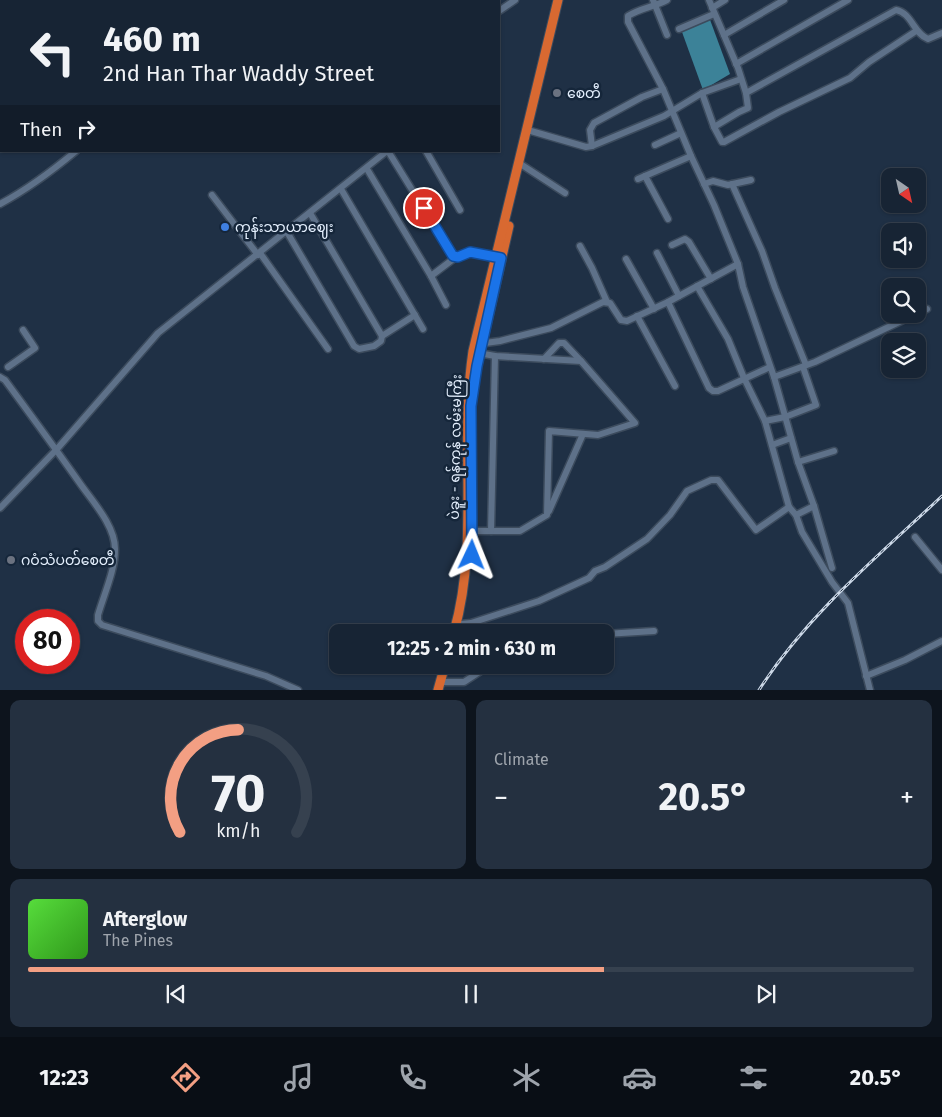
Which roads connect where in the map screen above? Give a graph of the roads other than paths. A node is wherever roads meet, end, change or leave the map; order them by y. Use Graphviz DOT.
graph roads {
  1 [pos="515,0"];
  2 [pos="558,0"];
  3 [pos="563,0"];
  4 [pos="666,0"];
  5 [pos="709,0"];
  6 [pos="725,0"];
  7 [pos="784,0"];
  8 [pos="848,0"];
  9 [pos="654,3"];
  10 [pos="500,10"];
  11 [pos="713,11"];
  12 [pos="679,29"];
  13 [pos="916,31"];
  14 [pos="942,33"];
  15 [pos="667,35"];
  16 [pos="724,35"];
  17 [pos="736,64"];
  18 [pos="741,79"];
  19 [pos="662,89"];
  20 [pos="702,93"];
  21 [pos="746,93"];
  22 [pos="671,112"];
  23 [pos="714,128"];
  24 [pos="531,131"];
  25 [pos="681,133"];
  26 [pos="655,145"];
  27 [pos="592,146"];
  28 [pos="75,152"];
  29 [pos="386,152"];
  30 [pos="388,152"];
  31 [pos="427,152"];
  32 [pos="691,156"];
  33 [pos="522,165"];
  34 [pos="367,169"];
  35 [pos="646,176"];
  36 [pos="638,179"];
  37 [pos="751,180"];
  38 [pos="704,184"];
  39 [pos="732,184"];
  40 [pos="341,189"];
  41 [pos="565,194"];
  42 [pos="212,195"];
  43 [pos="0,204"];
  44 [pos="460,210"];
  45 [pos="310,213"];
  46 [pos="668,219"];
  47 [pos="287,232"];
  48 [pos="672,245"];
  49 [pos="580,246"];
  50 [pos="657,253"];
  51 [pos="259,254"];
  52 [pos="456,257"];
  53 [pos="498,258"];
  54 [pos="626,259"];
  55 [pos="738,264"];
  56 [pos="432,276"];
  57 [pos="711,279"];
  58 [pos="697,286"];
  59 [pos="679,296"];
  60 [pos="607,302"];
  61 [pos="668,302"];
  62 [pos="446,305"];
  63 [pos="654,309"];
  64 [pos="415,315"];
  65 [pos="637,316"];
  66 [pos="896,323"];
  67 [pos="423,329"];
  68 [pos="23,330"];
  69 [pos="382,336"];
  70 [pos="478,347"];
  71 [pos="328,349"];
  72 [pos="495,356"];
  73 [pos="544,359"];
  74 [pos="581,361"];
  75 [pos="805,366"];
  76 [pos="770,367"];
  77 [pos="774,377"];
  78 [pos="2,378"];
  79 [pos="744,378"];
  80 [pos="675,386"];
  81 [pos="785,417"];
  82 [pos="765,421"];
  83 [pos="583,434"];
  84 [pos="791,438"];
  85 [pos="772,444"];
  86 [pos="56,449"];
  87 [pos="834,451"];
  88 [pos="798,462"];
  89 [pos="814,506"];
  90 [pos="789,507"];
  91 [pos="0,508"];
  92 [pos="547,515"];
  93 [pos="796,515"];
  94 [pos="470,531"];
  95 [pos="491,531"];
  96 [pos="915,537"];
  97 [pos="832,568"];
  98 [pos="942,570"];
  99 [pos="456,624"];
  100 [pos="461,624"];
  101 [pos="469,624"];
  102 [pos="654,631"];
  103 [pos="614,633"];
  104 [pos="942,641"];
  105 [pos="447,674"];
  106 [pos="476,674"];
  107 [pos="866,676"];
  108 [pos="442,686"];
  109 [pos="298,690"];
  110 [pos="870,690"];
  1 -- 10 [label="street"];
  2 -- 53 [label="highway, ပဲခူး - ရန်ကုန် လမ်းမကြီး"];
  3 -- 24 [label="highway, ပဲခူး - ရန်ကုန် လမ်းမကြီး"];
  4 -- 9 [label="street"];
  5 -- 11 [label="street"];
  6 -- 11 [label="street"];
  7 -- 16 [label="street"];
  8 -- 17 [label="street"];
  9 -- 15 [label="street"];
  9 -- 19 [label="street"];
  11 -- 12 [label="street"];
  11 -- 16 [label="street"];
  13 -- 14 [label="street"];
  13 -- 21 [label="street"];
  13 -- 23 [label="street"];
  16 -- 17 [label="street"];
  17 -- 18 [label="street"];
  18 -- 20 [label="street"];
  18 -- 21 [label="street"];
  19 -- 22 [label="street"];
  19 -- 27 [label="street"];
  20 -- 22 [label="street"];
  20 -- 23 [label="street"];
  21 -- 23 [label="street"];
  22 -- 25 [label="street"];
  22 -- 27 [label="street"];
  24 -- 27 [label="street"];
  24 -- 33 [label="highway, ပဲခူး - ရန်ကုန် လမ်းမကြီး"];
  25 -- 26 [label="street"];
  25 -- 32 [label="street"];
  28 -- 43 [label="street"];
  29 -- 34 [label="street"];
  30 -- 52 [label="street"];
  31 -- 44 [label="street"];
  32 -- 35 [label="street"];
  32 -- 38 [label="street"];
  33 -- 41 [label="street"];
  33 -- 53 [label="highway, ပဲခူး - ရန်ကုန် လမ်းမကြီး"];
  34 -- 40 [label="street"];
  34 -- 56 [label="street"];
  35 -- 36 [label="street"];
  35 -- 46 [label="street"];
  37 -- 39 [label="street"];
  38 -- 39 [label="street"];
  38 -- 55 [label="street"];
  39 -- 75 [label="street"];
  40 -- 45 [label="street"];
  40 -- 64 [label="street"];
  42 -- 51 [label="street"];
  45 -- 47 [label="street"];
  45 -- 69 [label="street"];
  47 -- 51 [label="street"];
  47 -- 69 [label="street"];
  48 -- 57 [label="street"];
  49 -- 60 [label="street"];
  50 -- 59 [label="street"];
  51 -- 71 [label="street"];
  51 -- 86 [label="street"];
  52 -- 53 [label="street"];
  52 -- 56 [label="street"];
  53 -- 70 [label="highway, ပဲခူး - ရန်ကုန် လမ်းမကြီး"];
  54 -- 63 [label="street"];
  55 -- 57 [label="street"];
  55 -- 76 [label="street"];
  56 -- 62 [label="street"];
  57 -- 58 [label="street"];
  58 -- 59 [label="street"];
  58 -- 79 [label="street"];
  59 -- 61 [label="street"];
  60 -- 65 [label="street"];
  60 -- 70 [label="street"];
  61 -- 63 [label="street"];
  61 -- 79 [label="street"];
  63 -- 65 [label="street"];
  64 -- 67 [label="street"];
  64 -- 69 [label="street"];
  65 -- 80 [label="street"];
  66 -- 75 [label="street"];
  68 -- 78 [label="street"];
  70 -- 72 [label="street"];
  70 -- 94 [label="highway, ပဲခူး - ရန်ကုန် လမ်းမကြီး"];
  72 -- 73 [label="street"];
  72 -- 95 [label="street"];
  73 -- 74 [label="street"];
  73 -- 74 [label="street"];
  74 -- 83 [label="street"];
  75 -- 77 [label="street"];
  75 -- 81 [label="street"];
  76 -- 77 [label="street"];
  76 -- 79 [label="street"];
  77 -- 81 [label="street"];
  78 -- 86 [label="street"];
  79 -- 82 [label="street"];
  81 -- 82 [label="street"];
  81 -- 84 [label="street"];
  82 -- 85 [label="street"];
  83 -- 92 [label="street"];
  83 -- 92 [label="street"];
  84 -- 85 [label="street"];
  84 -- 88 [label="street"];
  85 -- 90 [label="street"];
  86 -- 91 [label="street"];
  86 -- 109 [label="street"];
  87 -- 88 [label="street"];
  88 -- 89 [label="street"];
  89 -- 93 [label="street"];
  89 -- 97 [label="street"];
  90 -- 93 [label="street"];
  90 -- 101 [label="street"];
  92 -- 95 [label="street"];
  93 -- 107 [label="street"];
  94 -- 95 [label="street"];
  94 -- 99 [label="highway, ပဲခူး - ရန်ကုန် လမ်းမကြီး"];
  94 -- 100 [label="highway, ပဲခူး - ရန်ကုန် လမ်းမကြီး"];
  96 -- 98 [label="street"];
  102 -- 103 [label="street"];
  104 -- 107 [label="street"];
  105 -- 108 [label="highway"];
  106 -- 108 [label="street"];
  107 -- 110 [label="street"];
}
